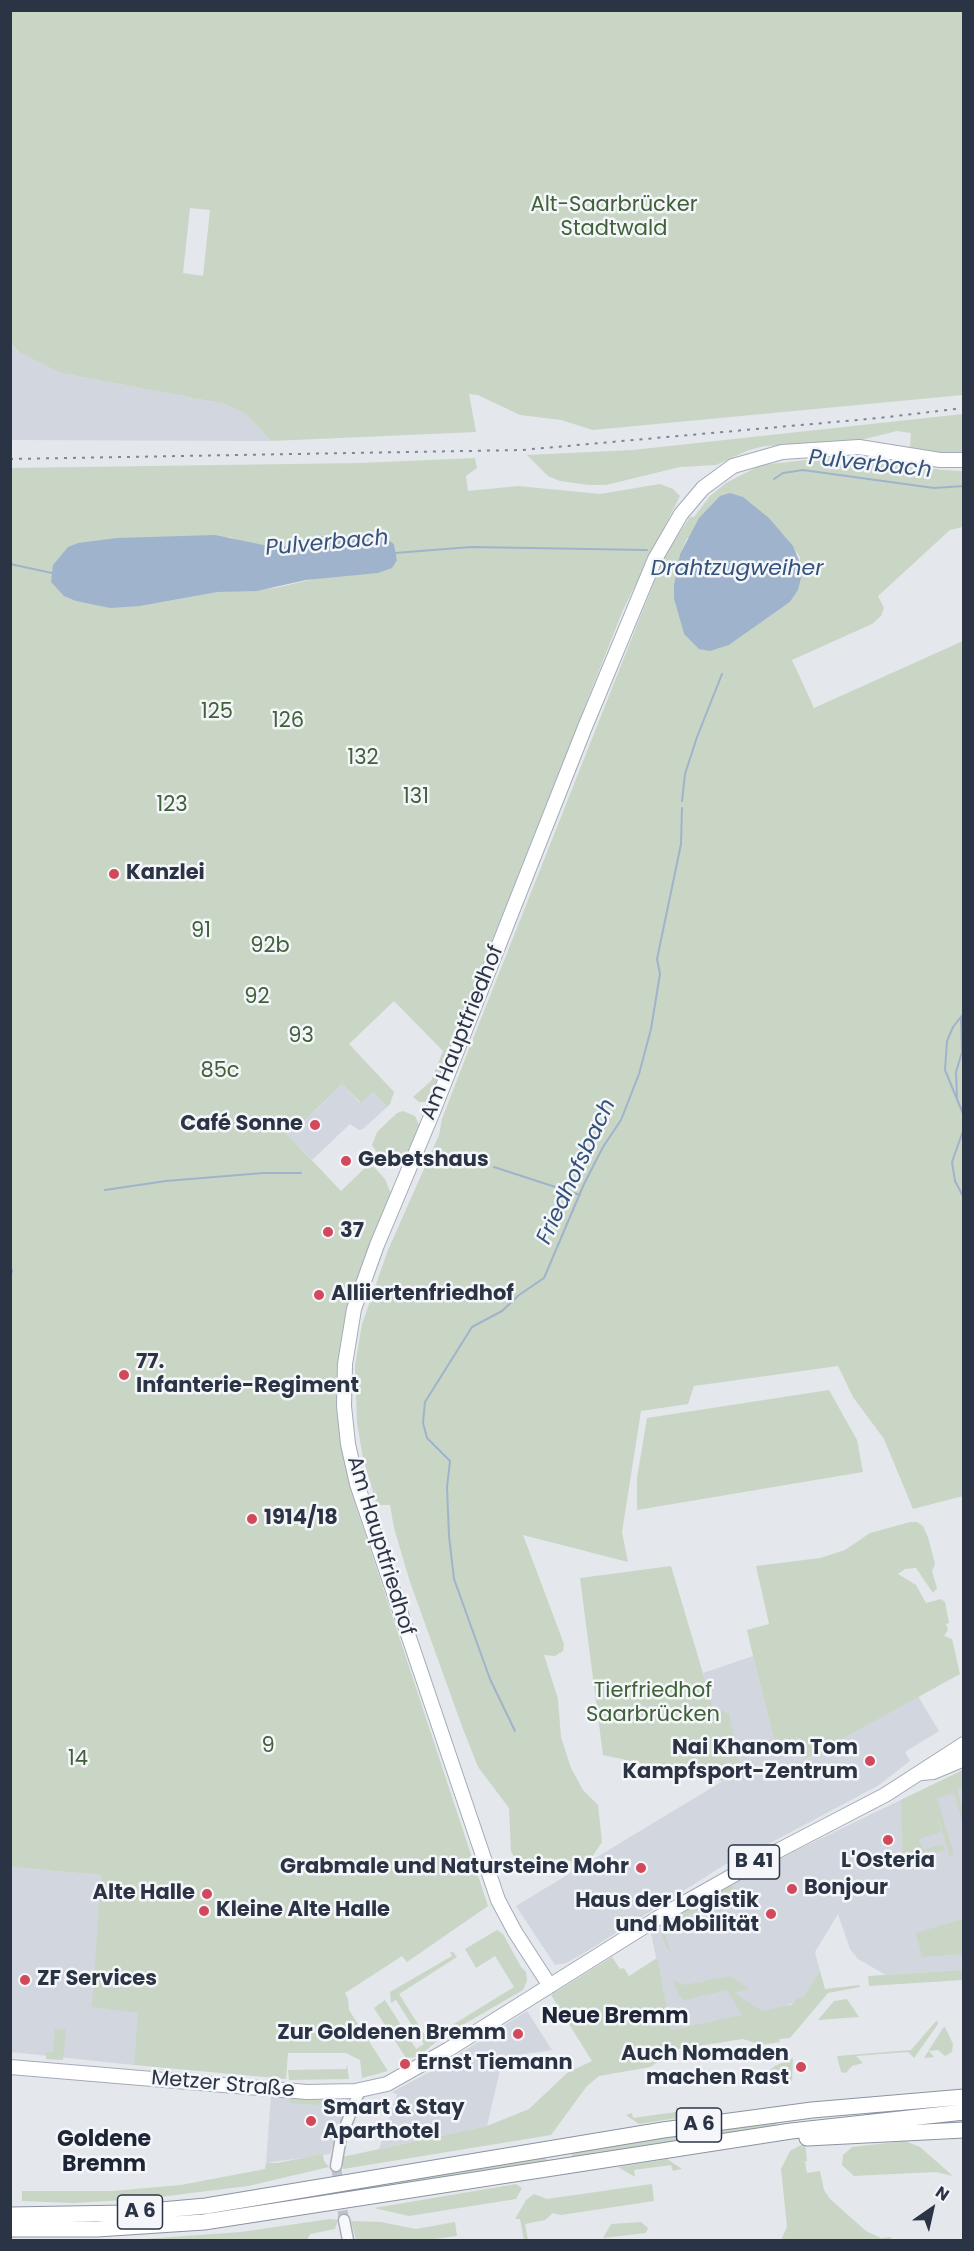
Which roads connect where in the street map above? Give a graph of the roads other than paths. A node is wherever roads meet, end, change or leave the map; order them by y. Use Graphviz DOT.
graph roads {
  1 [pos="963,460"];
  2 [pos="963,1744"];
  3 [pos="963,1753"];
  4 [pos="963,1759"];
  5 [pos="941,1768"];
  6 [pos="920,1774"];
  7 [pos="550,1986"];
  8 [pos="13,2069"];
  9 [pos="360,2090"];
  10 [pos="963,2090"];
  11 [pos="963,2097"];
  12 [pos="941,2099"];
  13 [pos="963,2112"];
  14 [pos="963,2130"];
  15 [pos="775,2134"];
  16 [pos="336,2166"];
  17 [pos="10,2216"];
  18 [pos="344,2220"];
  19 [pos="10,2229"];
  20 [pos="348,2241"];
  1 -- 7 [label="main road, Am Hauptfriedhof"];
  2 -- 6 [label="main road, Metzer Straße / B 41"];
  3 -- 5 [label="main road, Metzer Straße / B 41"];
  4 -- 5 [label="main road, Metzer Straße"];
  5 -- 6 [label="main road, Metzer Straße / B 41"];
  6 -- 7 [label="main road, Metzer Straße / B 41"];
  7 -- 9 [label="main road, Metzer Straße / B 41"];
  8 -- 9 [label="main road, Metzer Straße / B 41"];
  9 -- 16 [label="street"];
  10 -- 12 [label="highway"];
  11 -- 12 [label="highway, A 6"];
  12 -- 17 [label="highway, A 6"];
  13 -- 15 [label="highway, A 6"];
  14 -- 15 [label="highway"];
  15 -- 19 [label="highway, A 6"];
  18 -- 20 [label="street"];
}
